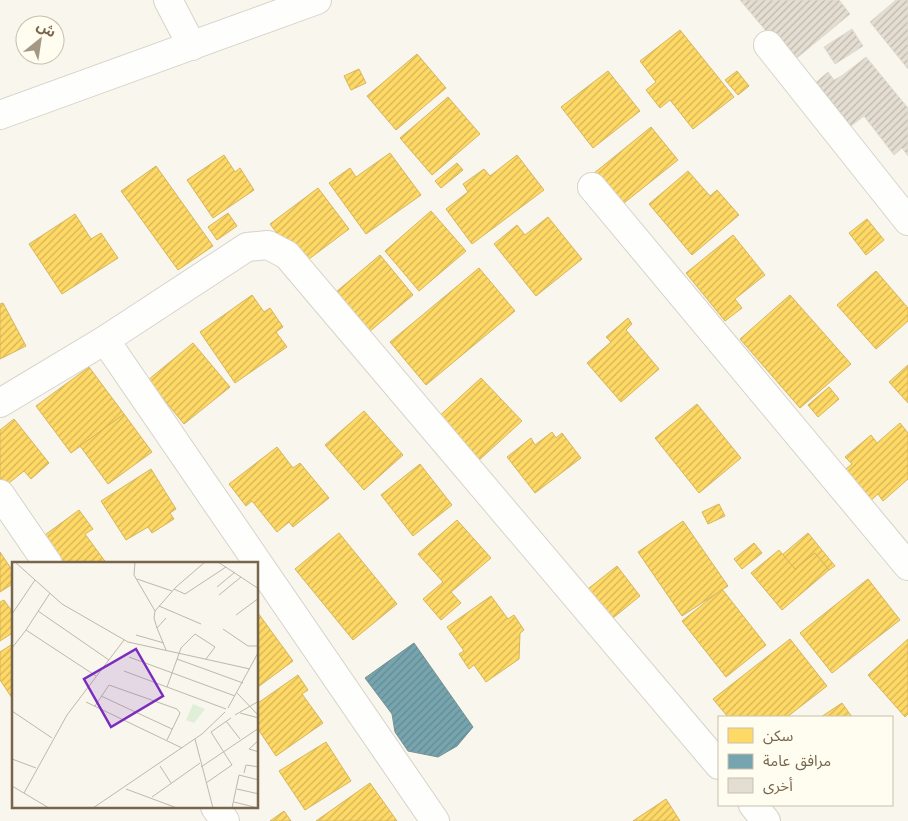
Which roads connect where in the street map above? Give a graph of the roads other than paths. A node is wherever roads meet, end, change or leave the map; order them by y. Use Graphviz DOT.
graph roads {
  1 [pos="168,0"];
  2 [pos="317,0"];
  3 [pos="768,45"];
  4 [pos="192,46"];
  5 [pos="0,116"];
  6 [pos="592,187"];
  7 [pos="908,221"];
  8 [pos="105,340"];
  9 [pos="0,403"];
  10 [pos="0,494"];
  11 [pos="47,562"];
  12 [pos="257,562"];
  13 [pos="259,564"];
  14 [pos="908,566"];
  15 [pos="718,764"];
  16 [pos="754,806"];
  17 [pos="216,808"];
  18 [pos="225,821"];
  19 [pos="435,821"];
  20 [pos="766,821"];
  1 -- 4 [label="street"];
  2 -- 4 [label="street"];
  3 -- 7 [label="street"];
  4 -- 5 [label="street"];
  6 -- 14 [label="street"];
  8 -- 9 [label="street"];
  8 -- 12 [label="street"];
  8 -- 15 [label="street"];
  10 -- 11 [label="street"];
  13 -- 19 [label="street"];
  16 -- 20 [label="street"];
  17 -- 18 [label="street"];
}
